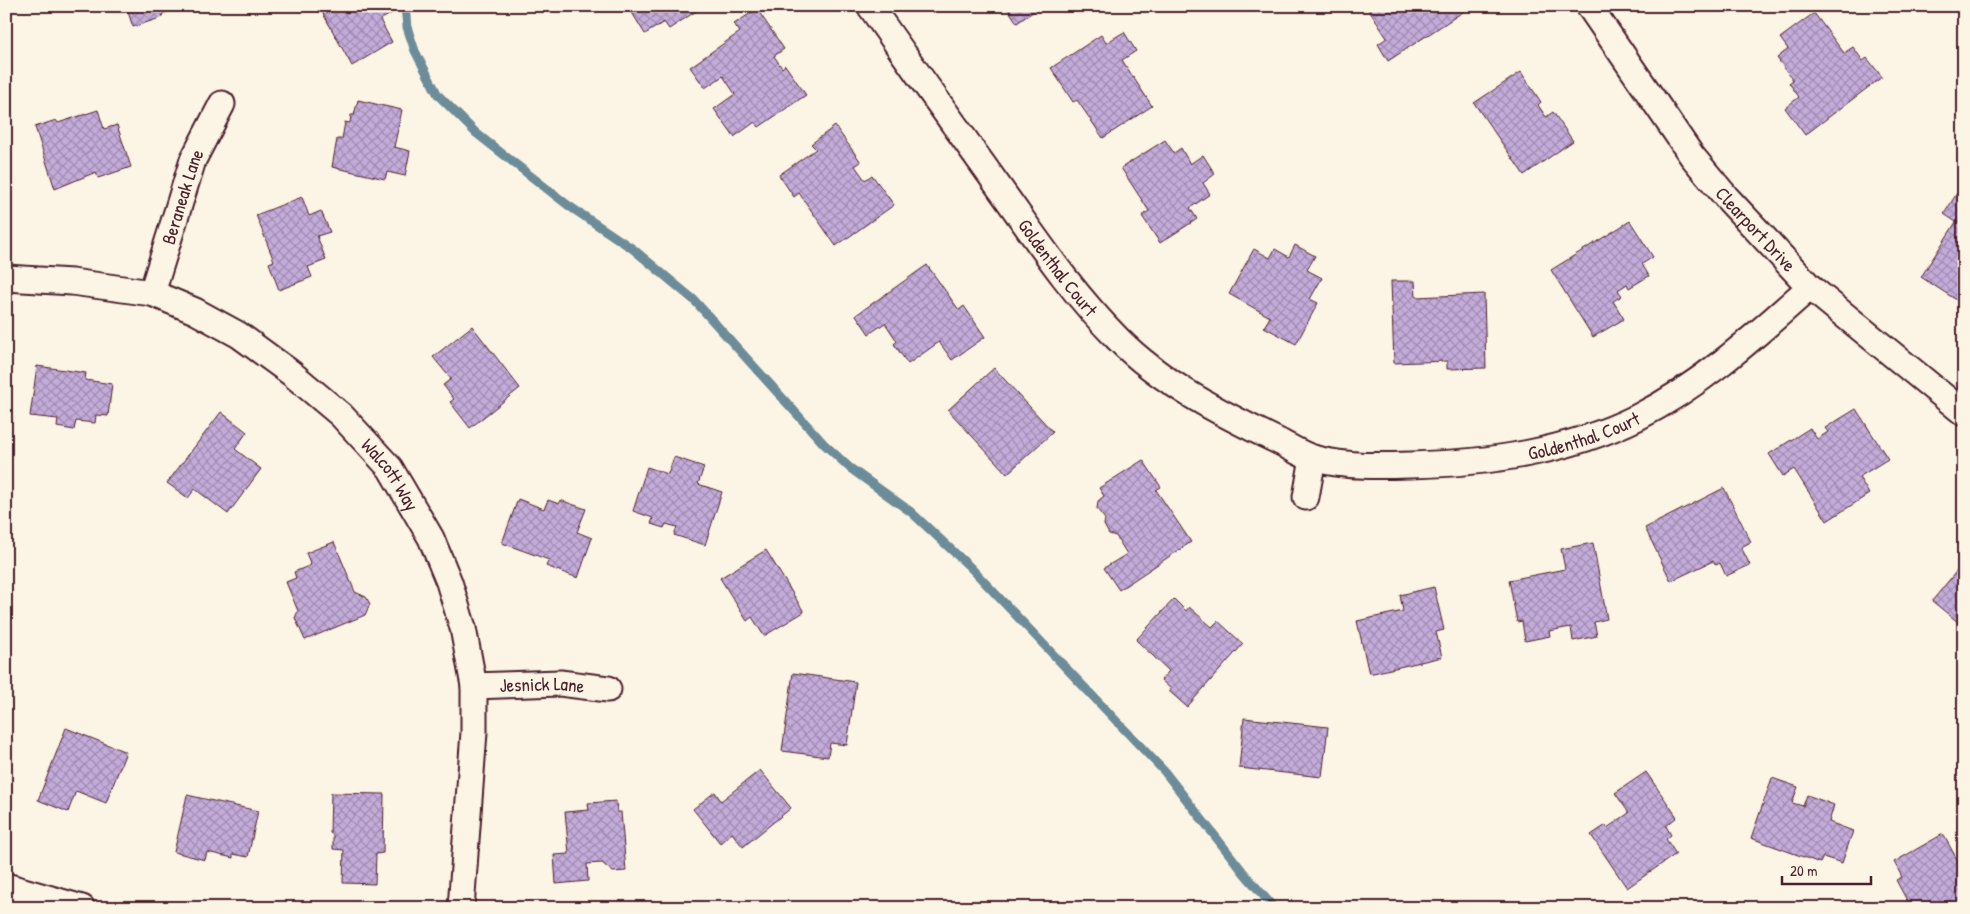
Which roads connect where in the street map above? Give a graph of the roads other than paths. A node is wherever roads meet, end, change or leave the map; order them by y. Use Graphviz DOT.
graph roads {
  1 [pos="870,6"];
  2 [pos="1589,6"];
  3 [pos="222,104"];
  4 [pos="6,278"];
  5 [pos="1810,287"];
  6 [pos="152,293"];
  7 [pos="1964,413"];
  8 [pos="1314,458"];
  9 [pos="1306,497"];
  10 [pos="474,686"];
  11 [pos="608,689"];
  12 [pos="6,886"];
  13 [pos="82,908"];
  14 [pos="461,908"];
  1 -- 8 [label="street, Goldenthal Court"];
  2 -- 5 [label="street, Clearport Drive"];
  3 -- 6 [label="street, Beraneak Lane"];
  4 -- 6 [label="street, Walcott Way"];
  5 -- 7 [label="street, Clearport Drive"];
  5 -- 8 [label="street, Goldenthal Court"];
  6 -- 10 [label="street, Walcott Way"];
  8 -- 9 [label="street"];
  10 -- 11 [label="street, Jesnick Lane"];
  10 -- 14 [label="street, Walcott Way"];
  12 -- 13 [label="street"];
}
